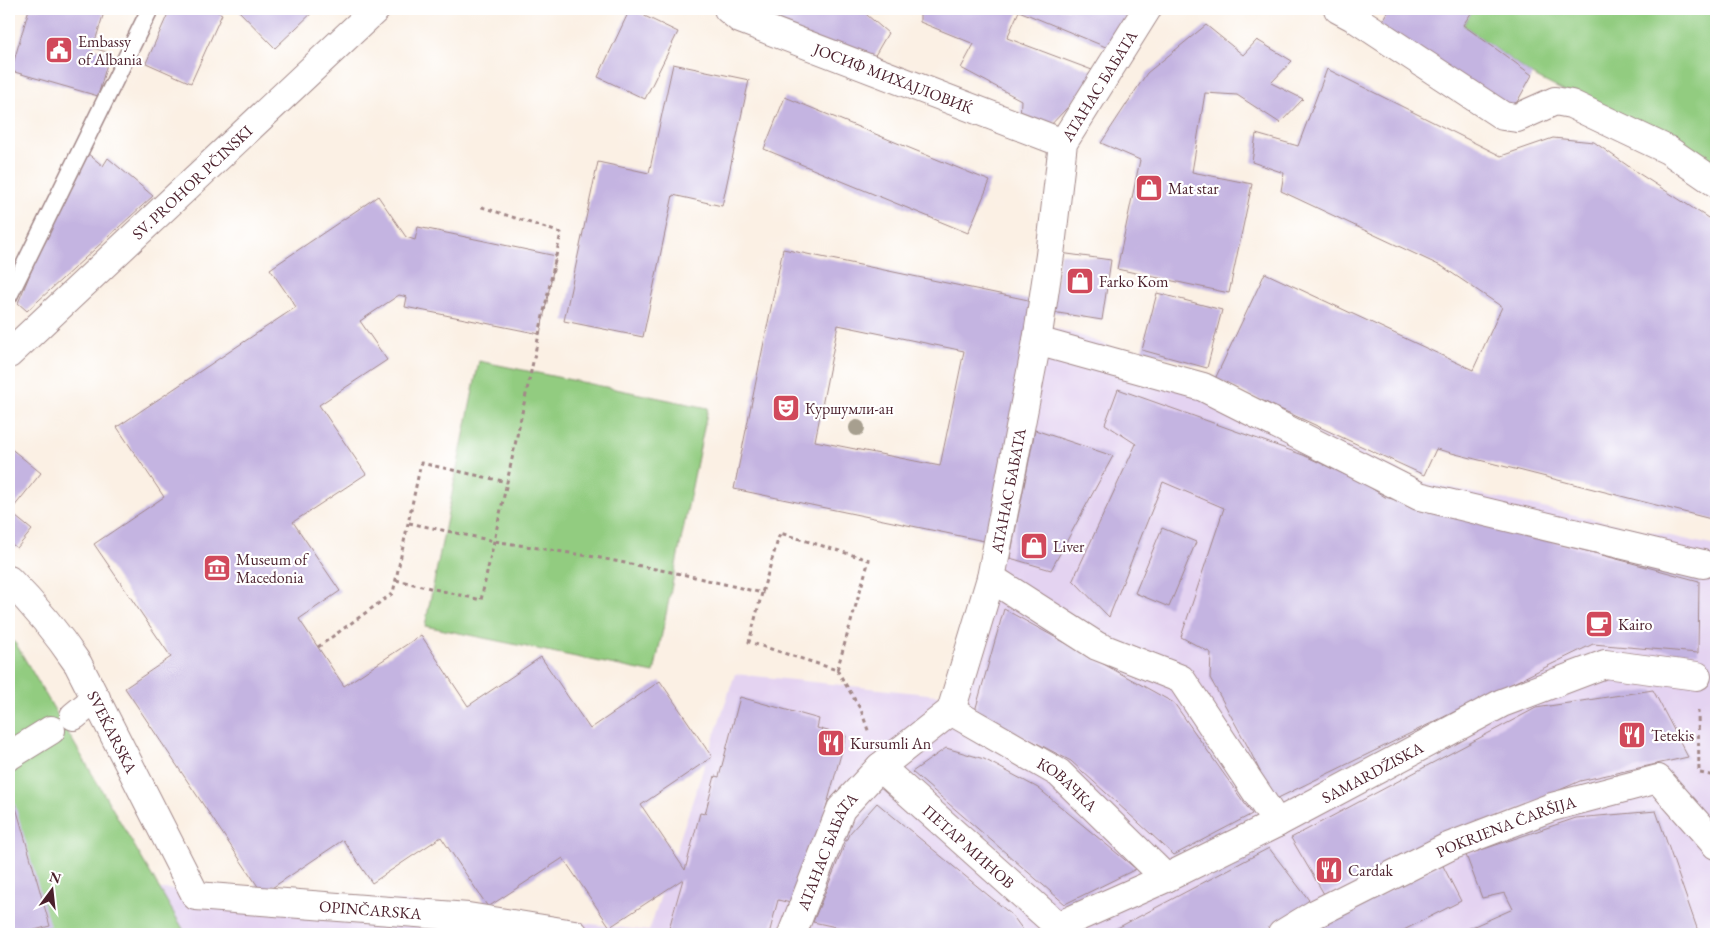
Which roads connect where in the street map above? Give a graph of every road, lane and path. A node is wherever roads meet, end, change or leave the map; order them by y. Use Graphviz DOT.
graph roads {
  1 [pos="376,9"];
  2 [pos="728,9"];
  3 [pos="1147,9"];
  4 [pos="1338,9"];
  5 [pos="149,11"];
  6 [pos="1063,143"];
  7 [pos="1716,183"];
  8 [pos="479,206"];
  9 [pos="9,296"];
  10 [pos="1037,341"];
  11 [pos="9,354"];
  12 [pos="507,482"];
  13 [pos="409,523"];
  14 [pos="494,541"];
  15 [pos="1703,564"];
  16 [pos="990,578"];
  17 [pos="9,580"];
  18 [pos="396,580"];
  19 [pos="762,594"];
  20 [pos="318,647"];
  21 [pos="837,670"];
  22 [pos="1697,676"];
  23 [pos="96,698"];
  24 [pos="951,711"];
  25 [pos="9,756"];
  26 [pos="880,767"];
  27 [pos="1700,773"];
  28 [pos="1716,776"];
  29 [pos="1658,779"];
  30 [pos="1277,823"];
  31 [pos="1716,845"];
  32 [pos="1166,878"];
  33 [pos="196,896"];
  34 [pos="401,923"];
  35 [pos="1057,932"];
  36 [pos="574,934"];
  37 [pos="792,934"];
  38 [pos="1282,934"];
  1 -- 11 [label="street, SV. PROHOR PČINSKI"];
  2 -- 6 [label="street, ЈОСИФ МИХАЈЛОВИЌ"];
  3 -- 6 [label="street, АТАНАС БАБАТА"];
  4 -- 7 [label="street"];
  5 -- 9 [label="lane"];
  6 -- 10 [label="street, АТАНАС БАБАТА"];
  8 -- 12 [label="path"];
  10 -- 15 [label="street"];
  10 -- 16 [label="street, АТАНАС БАБАТА"];
  12 -- 13 [label="path"];
  12 -- 14 [label="path"];
  13 -- 14 [label="path"];
  13 -- 18 [label="path"];
  14 -- 18 [label="path"];
  14 -- 19 [label="path"];
  16 -- 24 [label="street, АТАНАС БАБАТА"];
  16 -- 30 [label="street"];
  17 -- 23 [label="street, SVEḰARSKA"];
  18 -- 20 [label="path"];
  19 -- 21 [label="path"];
  19 -- 21 [label="path"];
  21 -- 26 [label="path"];
  22 -- 27 [label="path"];
  22 -- 30 [label="street, SAMARDŽISKA"];
  23 -- 25 [label="street"];
  23 -- 33 [label="street, SVEḰARSKA"];
  24 -- 26 [label="street, АТАНАС БАБАТА"];
  24 -- 32 [label="street, КОВАЧКА"];
  26 -- 35 [label="street, ПЕТАР МИНОВ"];
  26 -- 37 [label="street, АТАНАС БАБАТА"];
  27 -- 28 [label="path"];
  27 -- 29 [label="path"];
  29 -- 31 [label="street"];
  29 -- 38 [label="street, POKRIENA ČARŠIJA"];
  30 -- 32 [label="street, SAMARDŽISKA"];
  32 -- 35 [label="street, SAMARDŽISKA"];
  33 -- 34 [label="street, OPINČARSKA"];
  34 -- 36 [label="street, OPINČARSKA"];
}
